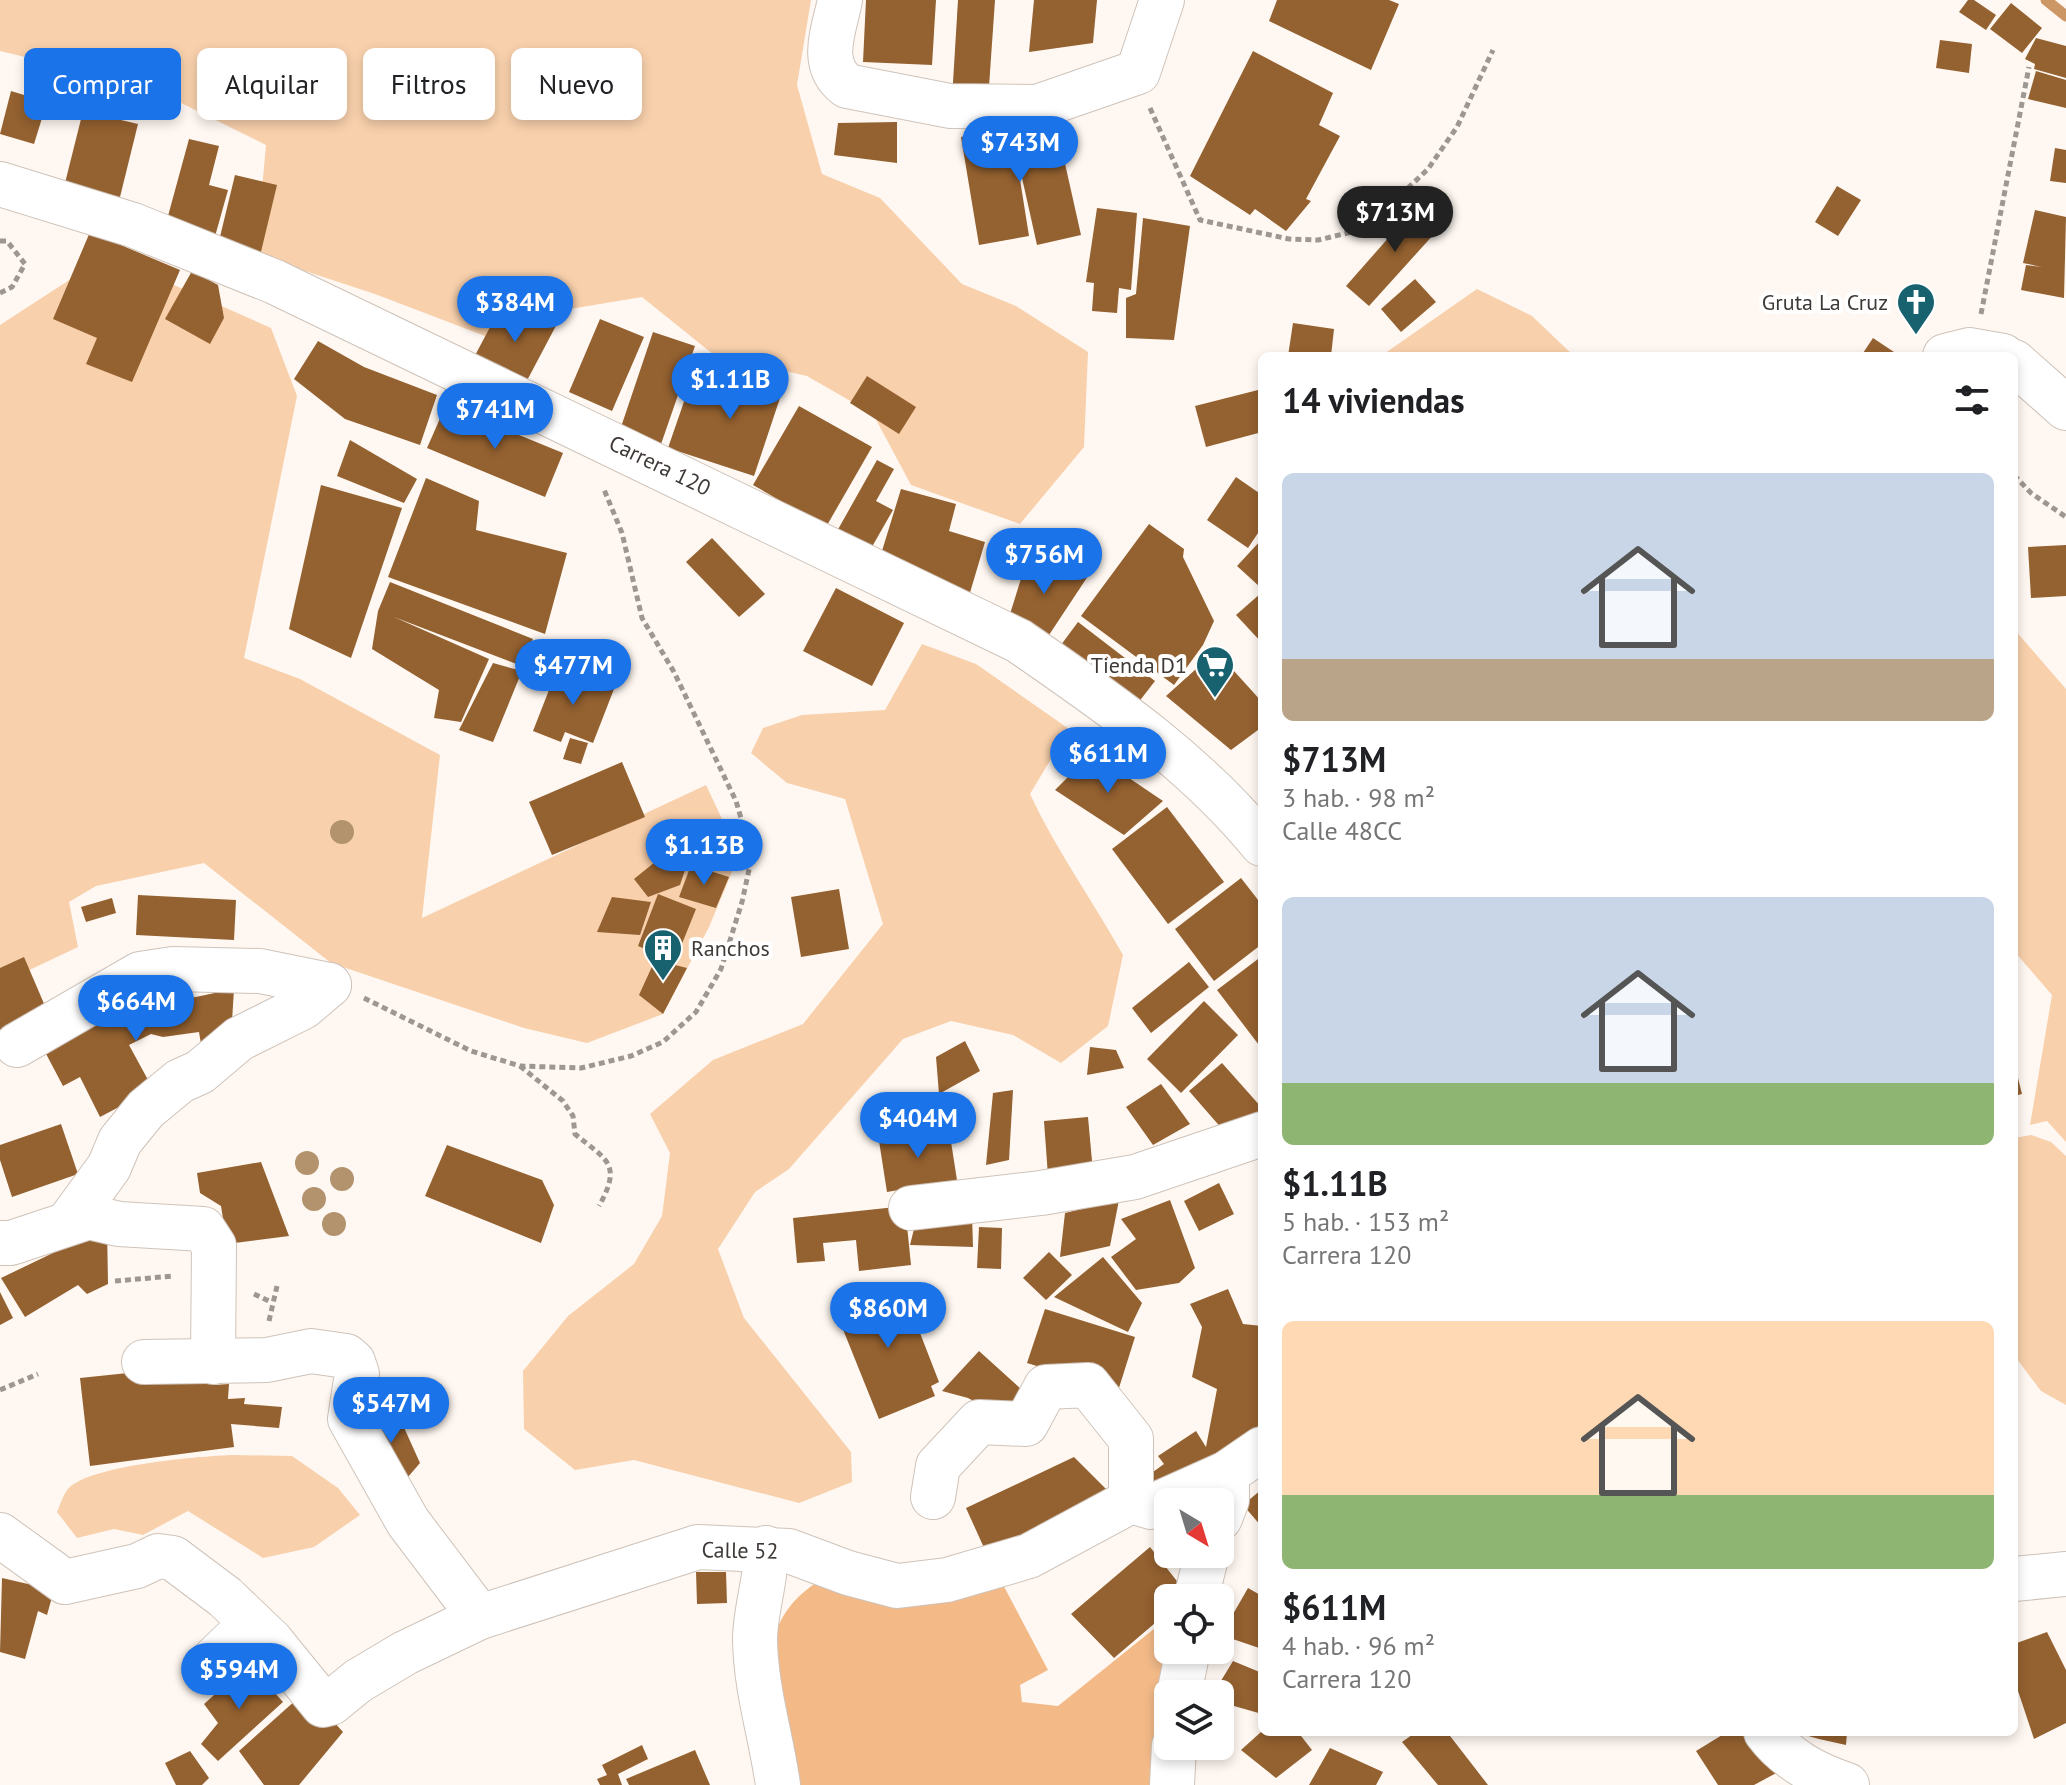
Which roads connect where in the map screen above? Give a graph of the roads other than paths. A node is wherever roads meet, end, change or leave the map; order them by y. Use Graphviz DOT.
graph roads {
  1 [pos="840,0"];
  2 [pos="1162,0"];
  3 [pos="0,184"];
  4 [pos="2018,377"];
  5 [pos="2066,408"];
  6 [pos="1258,840"];
  7 [pos="17,1045"];
  8 [pos="1258,1135"];
  9 [pos="911,1208"];
  10 [pos="69,1222"];
  11 [pos="0,1243"];
  12 [pos="144,1362"];
  13 [pos="213,1362"];
  14 [pos="1244,1461"];
  15 [pos="1232,1488"];
  16 [pos="933,1497"];
  17 [pos="1131,1501"];
  18 [pos="0,1535"];
  19 [pos="766,1548"];
  20 [pos="2066,1574"];
  21 [pos="2018,1579"];
  22 [pos="480,1617"];
  23 [pos="252,1623"];
  24 [pos="206,1667"];
  25 [pos="1769,1736"];
  26 [pos="1173,1760"];
  27 [pos="778,1785"];
  28 [pos="1172,1785"];
  29 [pos="1847,1785"];
  1 -- 2 [label="street"];
  3 -- 6 [label="street, Carrera 120"];
  4 -- 5 [label="street"];
  7 -- 10 [label="street"];
  8 -- 9 [label="street"];
  10 -- 11 [label="street"];
  10 -- 13 [label="street"];
  12 -- 13 [label="street"];
  13 -- 22 [label="street"];
  14 -- 15 [label="street"];
  14 -- 17 [label="street, Calle 52"];
  16 -- 17 [label="street"];
  17 -- 19 [label="street, Calle 52"];
  18 -- 23 [label="street"];
  19 -- 22 [label="street, Calle 52"];
  19 -- 27 [label="street"];
  20 -- 21 [label="street"];
  22 -- 23 [label="street, Calle 52"];
  23 -- 24 [label="street"];
  25 -- 29 [label="street"];
  26 -- 28 [label="street"];
}
